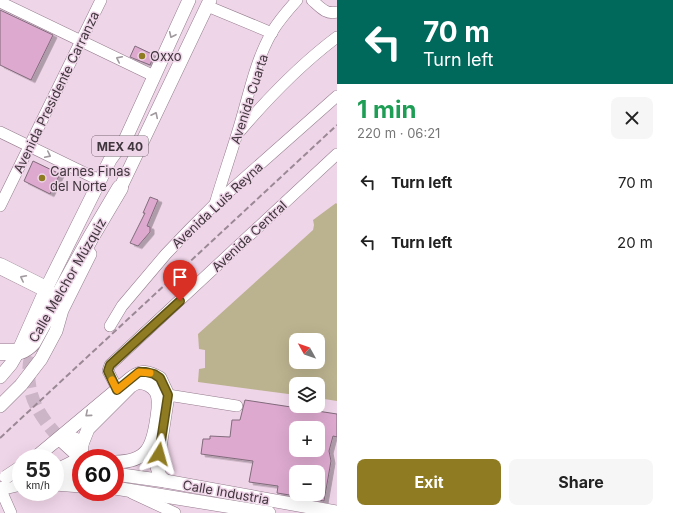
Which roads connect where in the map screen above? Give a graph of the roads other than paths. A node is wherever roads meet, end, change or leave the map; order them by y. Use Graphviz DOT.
graph roads {
  1 [pos="101,0"];
  2 [pos="189,0"];
  3 [pos="297,0"];
  4 [pos="312,0"];
  5 [pos="0,2"];
  6 [pos="208,3"];
  7 [pos="337,12"];
  8 [pos="272,32"];
  9 [pos="337,37"];
  10 [pos="81,41"];
  11 [pos="154,76"];
  12 [pos="337,96"];
  13 [pos="0,132"];
  14 [pos="237,134"];
  15 [pos="126,138"];
  16 [pos="29,146"];
  17 [pos="337,154"];
  18 [pos="99,180"];
  19 [pos="120,188"];
  20 [pos="215,204"];
  21 [pos="0,206"];
  22 [pos="0,266"];
  23 [pos="46,289"];
  24 [pos="44,309"];
  25 [pos="62,310"];
  26 [pos="110,326"];
  27 [pos="0,352"];
  28 [pos="18,352"];
  29 [pos="0,377"];
  30 [pos="119,393"];
  31 [pos="0,395"];
  32 [pos="168,395"];
  33 [pos="0,406"];
  34 [pos="237,406"];
  35 [pos="60,442"];
  36 [pos="78,448"];
  37 [pos="49,449"];
  38 [pos="124,462"];
  39 [pos="64,467"];
  40 [pos="12,475"];
  41 [pos="124,478"];
  42 [pos="124,479"];
  43 [pos="165,481"];
  44 [pos="12,484"];
  45 [pos="1,485"];
  46 [pos="124,490"];
  47 [pos="130,492"];
  48 [pos="337,512"];
  49 [pos="11,513"];
  50 [pos="175,513"];
  51 [pos="269,513"];
  52 [pos="299,513"];
  1 -- 10 [label="street, Avenida Presidente Carranza"];
  2 -- 11 [label="main road, MEX 40, one-way"];
  3 -- 8 [label="street, Avenida Cuarta"];
  4 -- 7 [label="street"];
  5 -- 10 [label="street"];
  6 -- 8 [label="street"];
  19 -- 6 [label="main road, MEX 40, one-way"];
  8 -- 14 [label="street, Avenida Cuarta"];
  9 -- 14 [label="street"];
  11 -- 10 [label="street, one-way"];
  10 -- 16 [label="street, Avenida Presidente Carranza"];
  11 -- 15 [label="main road, MEX 40"];
  12 -- 20 [label="street, Avenida Luis Reyna"];
  13 -- 16 [label="street"];
  14 -- 20 [label="street, Avenida Cuarta"];
  15 -- 18 [label="main road, MEX 40"];
  15 -- 24 [label="main road"];
  16 -- 18 [label="street, one-way"];
  16 -- 21 [label="street, Avenida Presidente Carranza"];
  17 -- 30 [label="street, Avenida Central"];
  18 -- 23 [label="main road, MEX 40"];
  19 -- 25 [label="main road"];
  19 -- 28 [label="highway, Calle Melchor Múzquiz / MEX 40"];
  20 -- 26 [label="street, Avenida Luis Reyna"];
  23 -- 22 [label="highway, one-way"];
  23 -- 28 [label="main road, MEX 40"];
  25 -- 31 [label="main road"];
  25 -- 33 [label="main road"];
  27 -- 28 [label="highway, Calle Melchor Múzquiz"];
  28 -- 29 [label="main road"];
  30 -- 32 [label="main road"];
  30 -- 35 [label="main road, one-way"];
  30 -- 36 [label="main road"];
  30 -- 38 [label="main road"];
  32 -- 34 [label="street"];
  32 -- 43 [label="main road"];
  35 -- 36 [label="main road"];
  35 -- 37 [label="main road"];
  36 -- 39 [label="main road"];
  40 -- 45 [label="main road, bridge"];
  41 -- 43 [label="main road, Calle Industria"];
  42 -- 52 [label="main road, Calle Industria"];
  43 -- 48 [label="main road, Calle Industria"];
  44 -- 45 [label="main road"];
  45 -- 49 [label="street"];
  46 -- 47 [label="main road"];
  47 -- 50 [label="street"];
  47 -- 51 [label="main road"];
}
